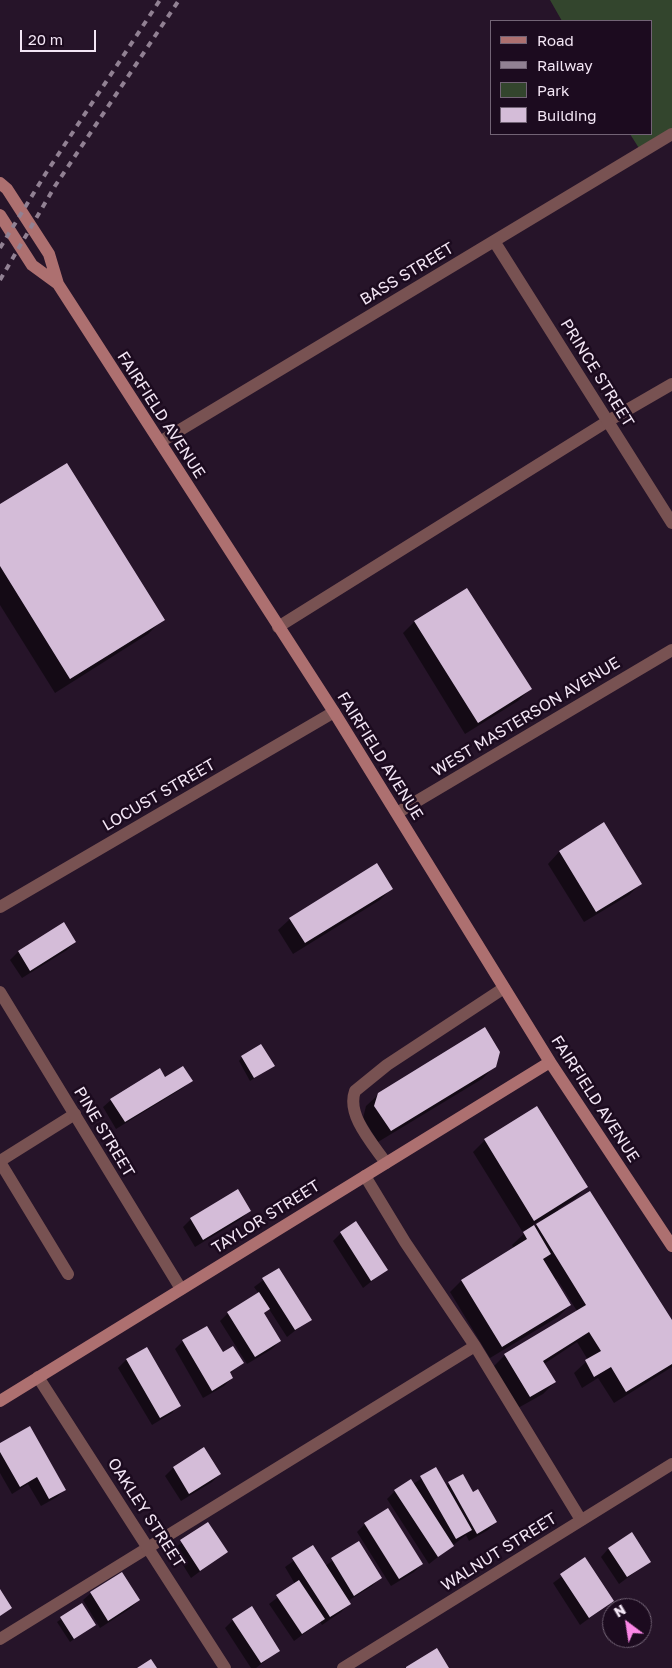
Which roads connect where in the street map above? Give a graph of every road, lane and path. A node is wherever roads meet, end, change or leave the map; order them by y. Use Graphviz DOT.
graph roads {
  1 [pos="672,134"];
  2 [pos="0,183"];
  3 [pos="0,215"];
  4 [pos="494,241"];
  5 [pos="58,284"];
  6 [pos="672,384"];
  7 [pos="608,421"];
  8 [pos="160,442"];
  9 [pos="672,523"];
  10 [pos="278,627"];
  11 [pos="672,650"];
  12 [pos="334,712"];
  13 [pos="397,813"];
  14 [pos="0,907"];
  15 [pos="504,988"];
  16 [pos="0,992"];
  17 [pos="550,1062"];
  18 [pos="75,1114"];
  19 [pos="0,1162"];
  20 [pos="386,1164"];
  21 [pos="365,1176"];
  22 [pos="672,1246"];
  23 [pos="68,1274"];
  24 [pos="181,1289"];
  25 [pos="475,1346"];
  26 [pos="38,1377"];
  27 [pos="0,1400"];
  28 [pos="672,1464"];
  29 [pos="581,1520"];
  30 [pos="149,1548"];
  31 [pos="0,1639"];
  32 [pos="225,1668"];
  33 [pos="343,1668"];
  1 -- 4 [label="street, BASS STREET"];
  2 -- 5 [label="main road, FAIRFIELD AVENUE"];
  3 -- 5 [label="main road, FAIRFIELD AVENUE"];
  4 -- 7 [label="street, PRINCE STREET"];
  4 -- 8 [label="street, BASS STREET"];
  5 -- 8 [label="main road, FAIRFIELD AVENUE"];
  6 -- 7 [label="street"];
  7 -- 9 [label="street, PRINCE STREET"];
  7 -- 10 [label="street"];
  8 -- 10 [label="main road, FAIRFIELD AVENUE"];
  10 -- 12 [label="main road, FAIRFIELD AVENUE"];
  11 -- 13 [label="street, WEST MASTERSON AVENUE"];
  12 -- 13 [label="main road, FAIRFIELD AVENUE"];
  12 -- 14 [label="street, LOCUST STREET"];
  13 -- 15 [label="main road, FAIRFIELD AVENUE"];
  15 -- 17 [label="main road, FAIRFIELD AVENUE"];
  15 -- 20 [label="street"];
  16 -- 18 [label="street, PINE STREET"];
  17 -- 20 [label="main road, TAYLOR STREET"];
  17 -- 22 [label="main road, FAIRFIELD AVENUE"];
  18 -- 19 [label="street"];
  18 -- 24 [label="street, PINE STREET"];
  19 -- 23 [label="street"];
  20 -- 21 [label="main road, TAYLOR STREET"];
  21 -- 24 [label="main road, TAYLOR STREET"];
  21 -- 25 [label="street"];
  24 -- 26 [label="main road, TAYLOR STREET"];
  25 -- 29 [label="street"];
  25 -- 30 [label="street"];
  26 -- 27 [label="main road, TAYLOR STREET"];
  26 -- 30 [label="street, OAKLEY STREET"];
  28 -- 29 [label="street, WALNUT STREET"];
  29 -- 33 [label="street, WALNUT STREET"];
  30 -- 31 [label="street"];
  30 -- 32 [label="street, OAKLEY STREET"];
}
